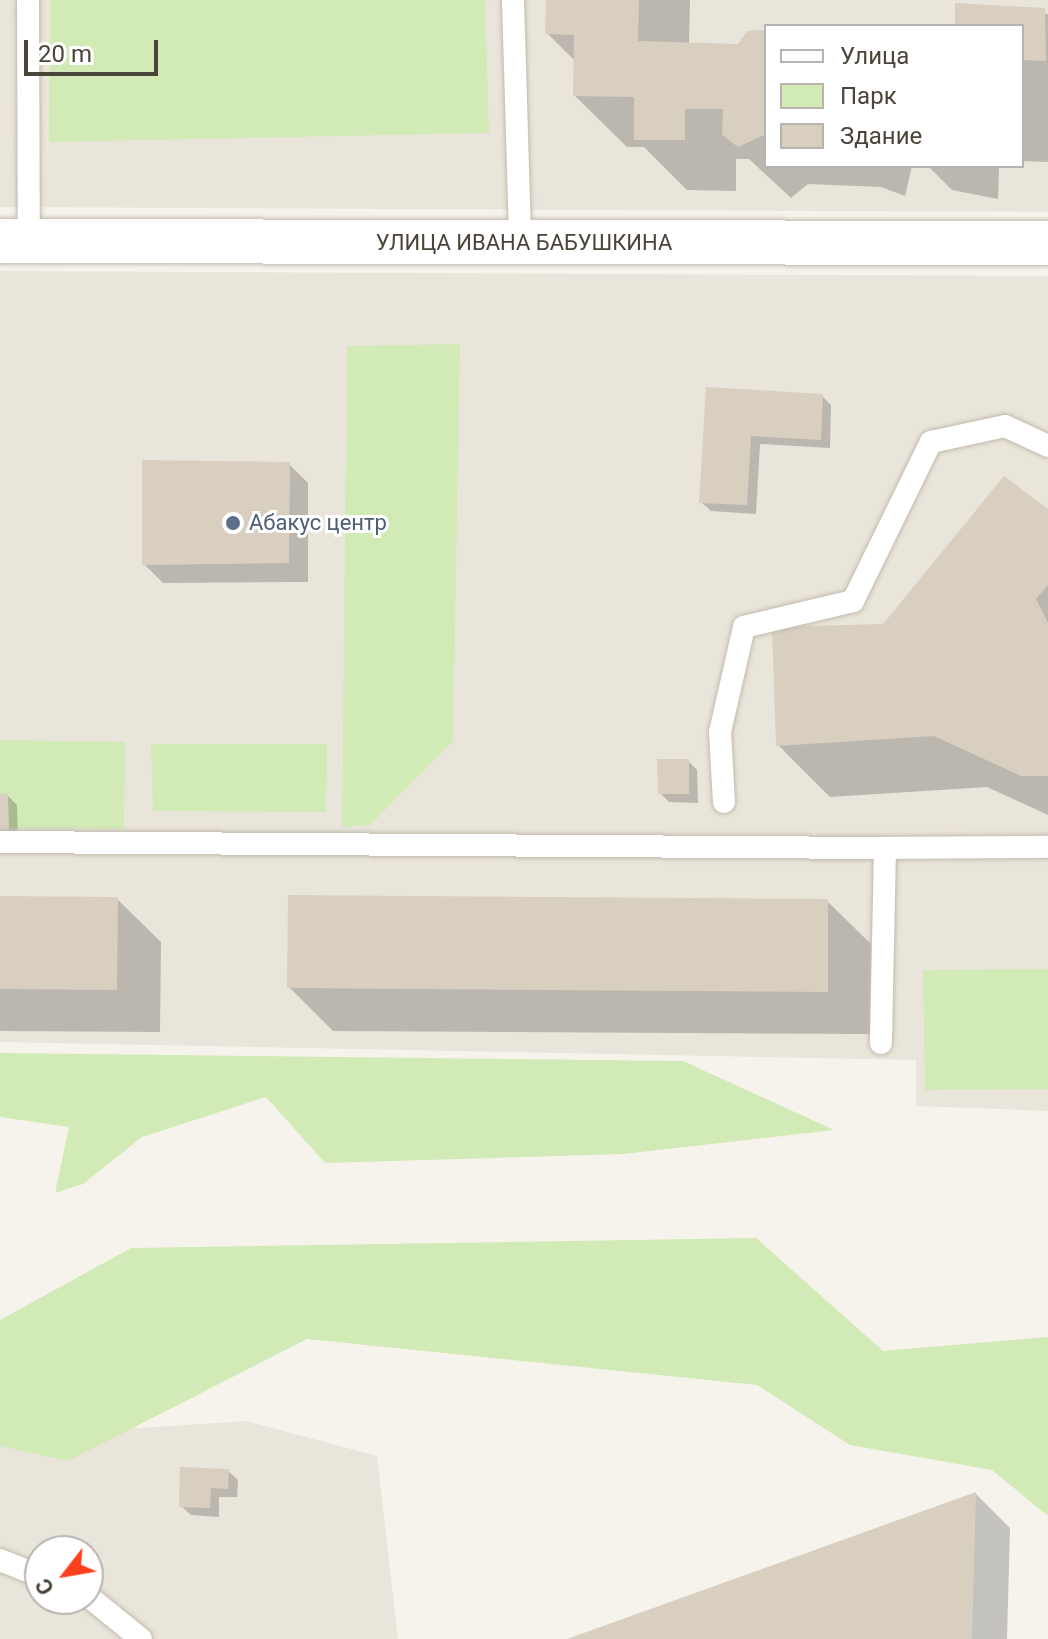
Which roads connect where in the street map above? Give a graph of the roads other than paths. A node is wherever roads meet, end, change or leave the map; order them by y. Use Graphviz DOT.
graph roads {
  1 [pos="28,0"];
  2 [pos="513,0"];
  3 [pos="14,241"];
  4 [pos="520,243"];
  5 [pos="1048,243"];
  6 [pos="1048,446"];
  7 [pos="724,802"];
  8 [pos="0,842"];
  9 [pos="1048,847"];
  10 [pos="885,848"];
  11 [pos="881,1043"];
  12 [pos="0,1560"];
  13 [pos="24,1570"];
  14 [pos="104,1609"];
  15 [pos="141,1639"];
  1 -- 3 [label="lane"];
  2 -- 4 [label="lane"];
  3 -- 4 [label="street, УЛИЦА ИВАНА БАБУШКИНА"];
  4 -- 5 [label="street, УЛИЦА ИВАНА БАБУШКИНА"];
  6 -- 7 [label="lane"];
  8 -- 10 [label="lane"];
  9 -- 10 [label="lane"];
  10 -- 11 [label="lane"];
  12 -- 13 [label="lane"];
  14 -- 15 [label="lane"];
}
